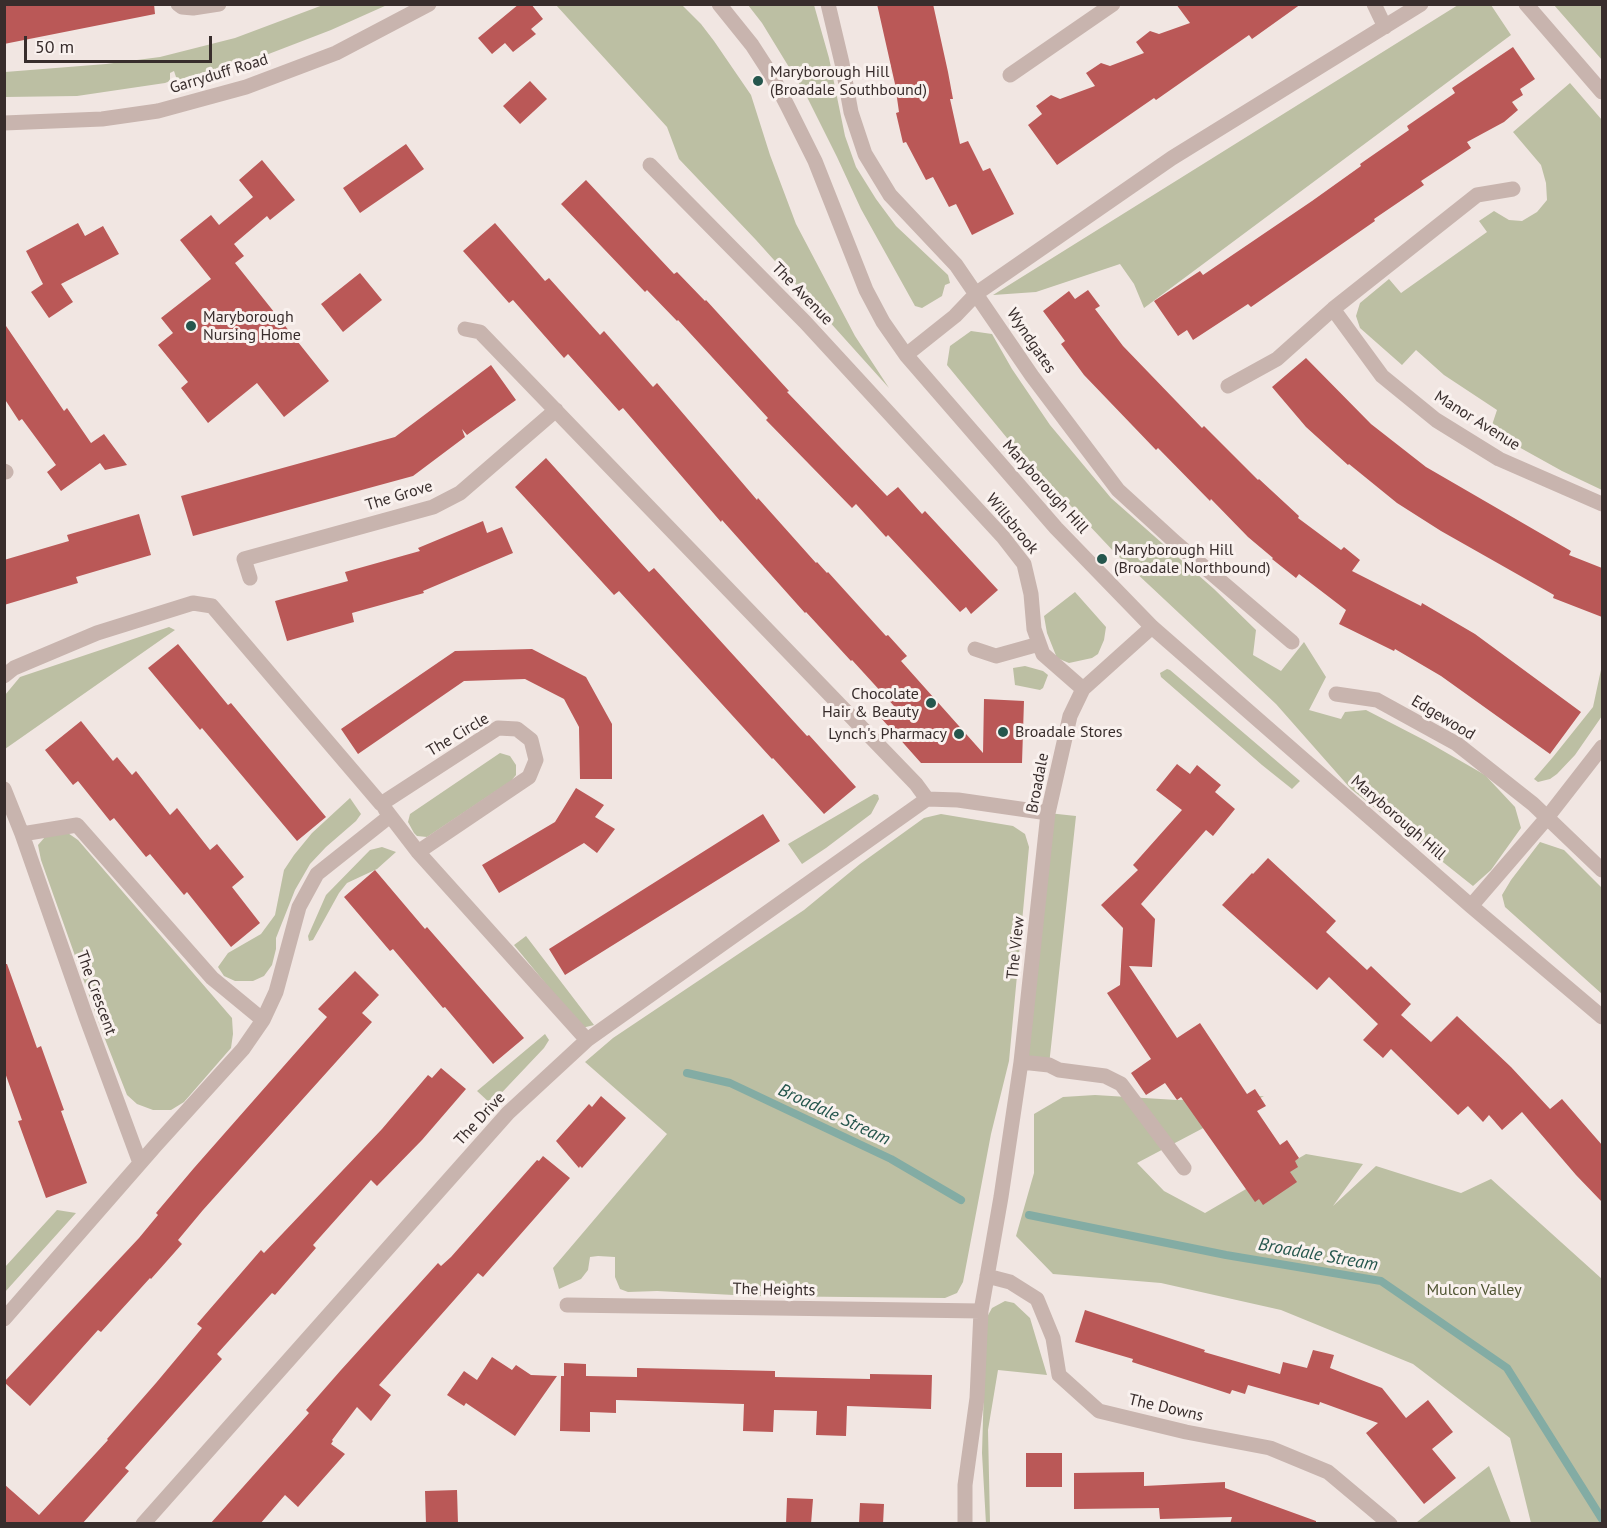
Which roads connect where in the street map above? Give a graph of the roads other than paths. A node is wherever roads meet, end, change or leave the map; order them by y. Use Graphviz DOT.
graph roads {
  1 [pos="178,4"];
  2 [pos="219,4"];
  3 [pos="429,4"];
  4 [pos="719,4"];
  5 [pos="828,4"];
  6 [pos="1113,4"];
  7 [pos="1374,4"];
  8 [pos="1421,4"];
  9 [pos="1526,4"];
  10 [pos="1385,27"];
  11 [pos="1010,75"];
  12 [pos="1602,92"];
  13 [pos="4,123"];
  14 [pos="650,165"];
  15 [pos="1513,189"];
  16 [pos="976,293"];
  17 [pos="1333,309"];
  18 [pos="465,329"];
  19 [pos="906,355"];
  20 [pos="1228,386"];
  21 [pos="556,410"];
  22 [pos="924,451"];
  23 [pos="1602,504"];
  24 [pos="250,578"];
  25 [pos="1152,627"];
  26 [pos="1292,642"];
  27 [pos="1039,644"];
  28 [pos="975,649"];
  29 [pos="4,676"];
  30 [pos="1083,689"];
  31 [pos="1336,694"];
  32 [pos="1602,747"];
  33 [pos="4,789"];
  34 [pos="927,800"];
  35 [pos="381,804"];
  36 [pos="1048,813"];
  37 [pos="390,816"];
  38 [pos="1546,819"];
  39 [pos="22,834"];
  40 [pos="1047,837"];
  41 [pos="418,852"];
  42 [pos="1602,870"];
  43 [pos="1471,906"];
  44 [pos="1602,1017"];
  45 [pos="263,1020"];
  46 [pos="587,1040"];
  47 [pos="1021,1062"];
  48 [pos="140,1163"];
  49 [pos="1184,1167"];
  50 [pos="987,1276"];
  51 [pos="567,1305"];
  52 [pos="981,1311"];
  53 [pos="4,1319"];
  54 [pos="143,1524"];
  55 [pos="965,1524"];
  56 [pos="1390,1524"];
  1 -- 2 [label="street"];
  3 -- 13 [label="street, Garryduff Road"];
  4 -- 19 [label="street, Maryborough Hill"];
  5 -- 16 [label="street, Wyndgates"];
  6 -- 11 [label="street"];
  7 -- 10 [label="street"];
  8 -- 10 [label="street"];
  9 -- 12 [label="street"];
  10 -- 16 [label="street"];
  14 -- 22 [label="street, The Avenue"];
  15 -- 17 [label="street"];
  16 -- 19 [label="street"];
  16 -- 26 [label="street, Wyndgates"];
  17 -- 20 [label="street"];
  17 -- 23 [label="street, Manor Avenue"];
  18 -- 21 [label="street"];
  19 -- 25 [label="street, Maryborough Hill"];
  21 -- 24 [label="street, The Grove"];
  21 -- 34 [label="street"];
  22 -- 27 [label="street, Willsbrook"];
  25 -- 30 [label="street, Broadale"];
  25 -- 43 [label="street, Maryborough Hill"];
  27 -- 28 [label="street"];
  27 -- 30 [label="street, Willsbrook"];
  29 -- 35 [label="street"];
  30 -- 36 [label="street, Broadale"];
  31 -- 38 [label="street, Edgewood"];
  32 -- 38 [label="street"];
  33 -- 39 [label="street, The Crescent"];
  34 -- 36 [label="street"];
  34 -- 46 [label="street, The Drive"];
  35 -- 37 [label="street"];
  35 -- 41 [label="street, The Circle"];
  36 -- 40 [label="street, Broadale"];
  37 -- 41 [label="street"];
  37 -- 45 [label="street"];
  38 -- 42 [label="street, Edgewood"];
  38 -- 43 [label="street"];
  39 -- 45 [label="street"];
  39 -- 48 [label="street, The Crescent"];
  40 -- 47 [label="street, The View"];
  41 -- 46 [label="street"];
  43 -- 44 [label="street, Maryborough Hill"];
  45 -- 48 [label="street"];
  46 -- 54 [label="street, The Drive"];
  47 -- 49 [label="street"];
  47 -- 50 [label="street, The View"];
  48 -- 53 [label="street"];
  50 -- 52 [label="street"];
  50 -- 56 [label="street, The Downs"];
  51 -- 52 [label="street, The Heights"];
  52 -- 55 [label="street"];
}
